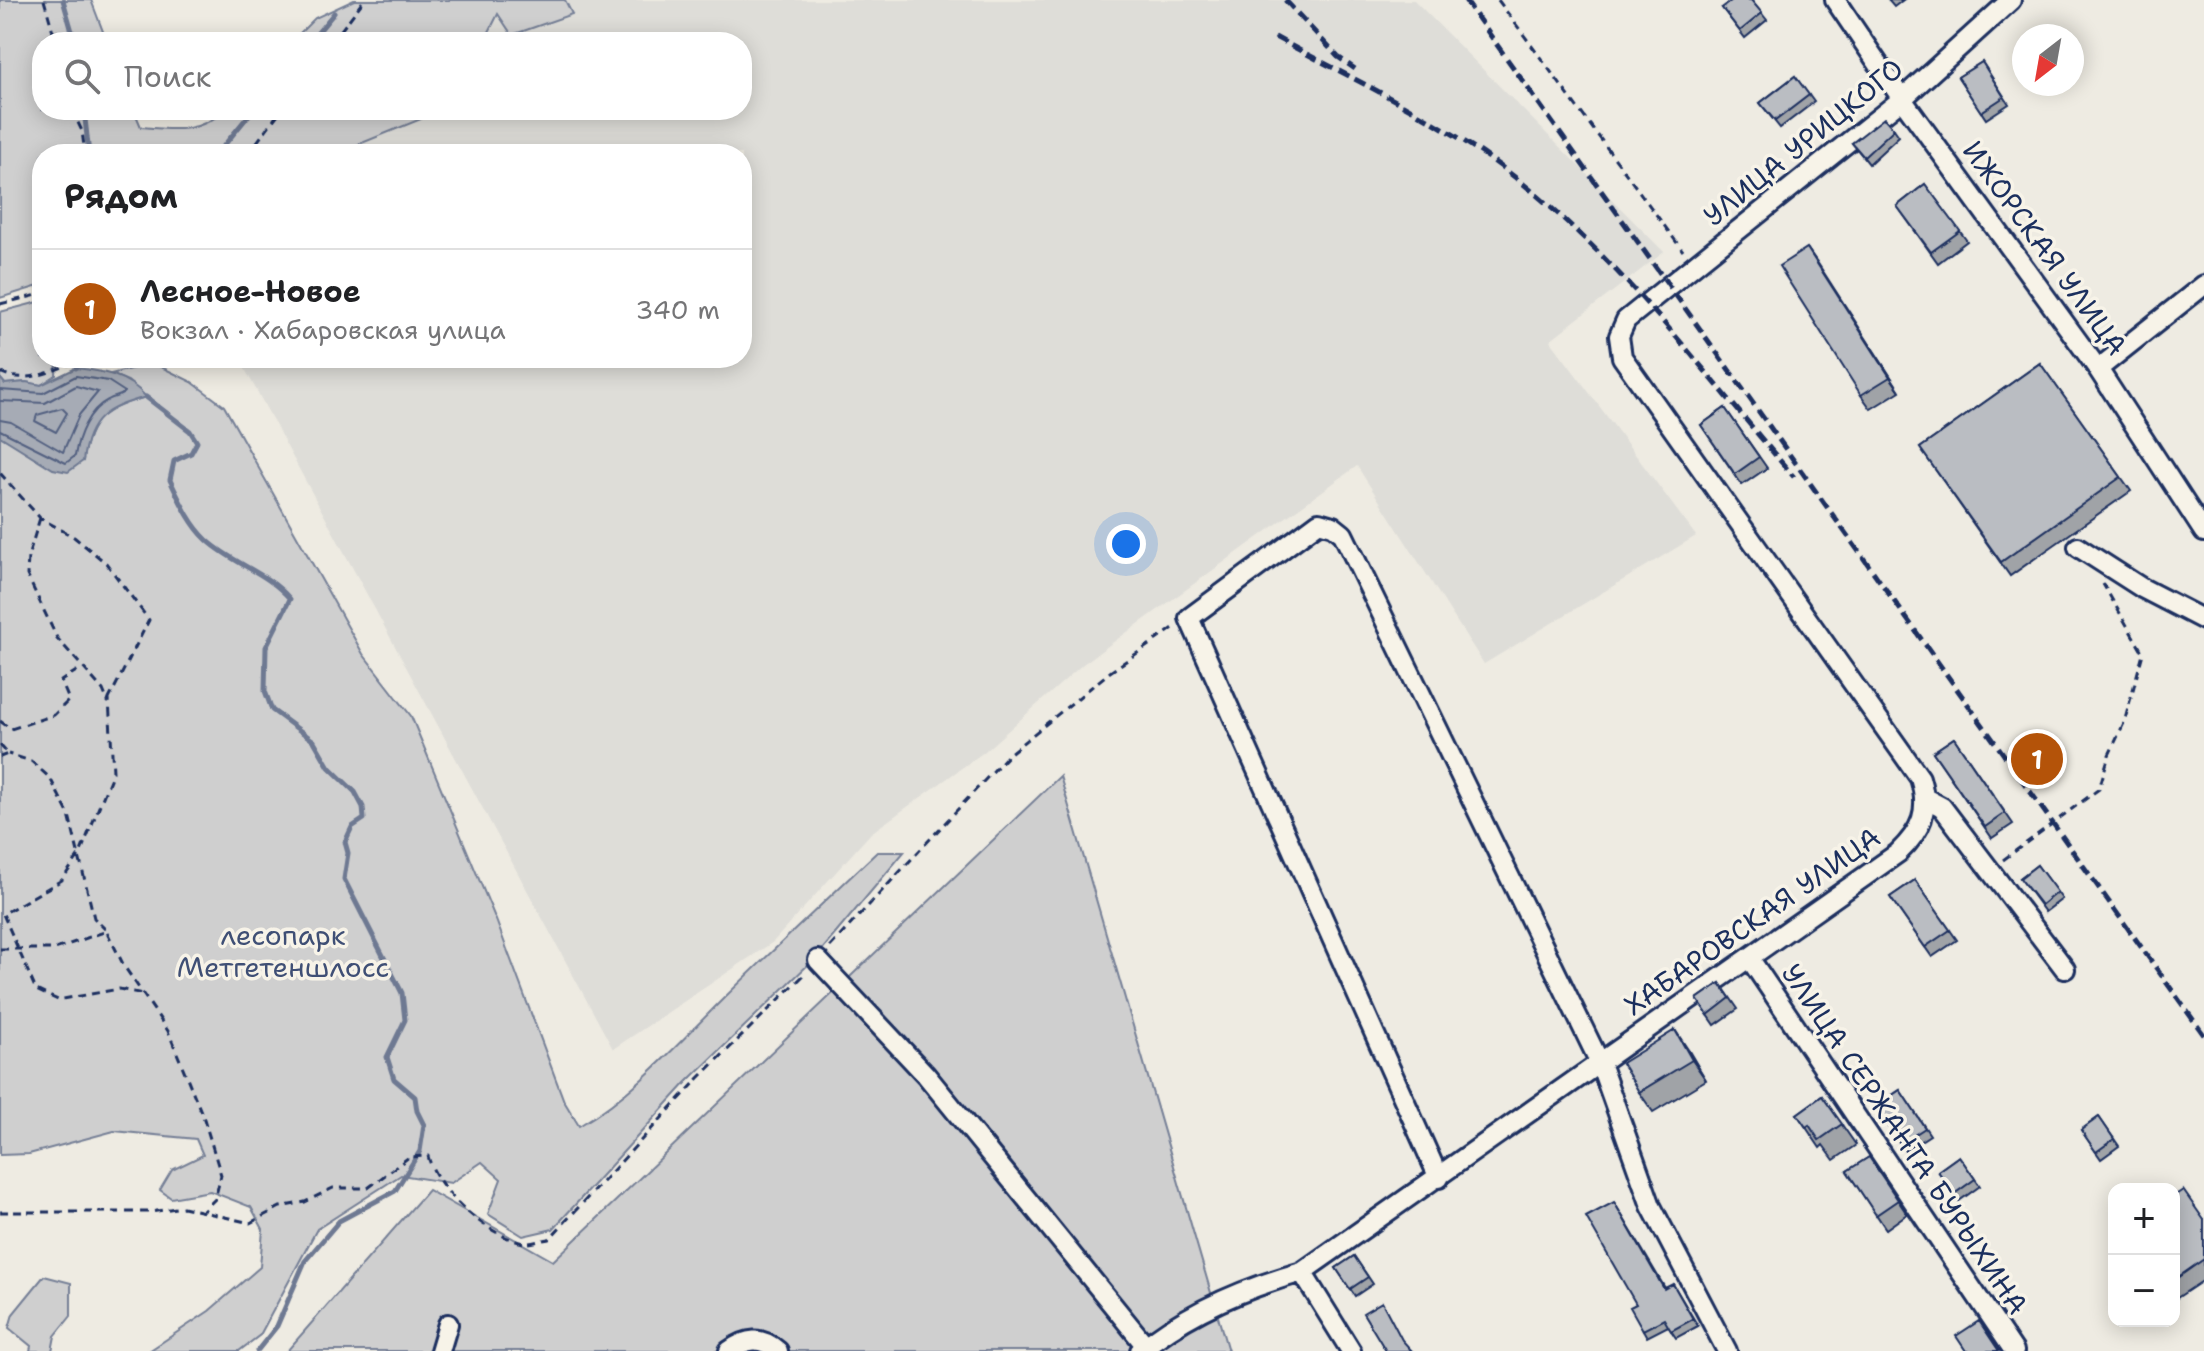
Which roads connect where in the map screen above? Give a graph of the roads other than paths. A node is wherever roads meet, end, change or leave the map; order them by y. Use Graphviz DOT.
graph roads {
  1 [pos="1835,0"];
  2 [pos="2011,0"];
  3 [pos="1902,99"];
  4 [pos="2204,285"];
  5 [pos="2098,369"];
  6 [pos="2204,532"];
  7 [pos="2078,547"];
  8 [pos="2204,620"];
  9 [pos="1927,799"];
  10 [pos="1750,959"];
  11 [pos="818,960"];
  12 [pos="2065,969"];
  13 [pos="1600,1063"];
  14 [pos="1439,1178"];
  15 [pos="1302,1272"];
  16 [pos="448,1324"];
  17 [pos="1143,1349"];
  18 [pos="440,1351"];
  19 [pos="729,1351"];
  20 [pos="778,1351"];
  21 [pos="1351,1351"];
  22 [pos="1727,1351"];
  23 [pos="2014,1351"];
  1 -- 3 [label="street, ИЖОРСКАЯ УЛИЦА"];
  2 -- 3 [label="street, УЛИЦА УРИЦКОГО"];
  3 -- 5 [label="street, ИЖОРСКАЯ УЛИЦА"];
  3 -- 9 [label="street, УЛИЦА УРИЦКОГО"];
  4 -- 5 [label="street"];
  5 -- 6 [label="street, ИЖОРСКАЯ УЛИЦА"];
  7 -- 8 [label="street"];
  9 -- 10 [label="street, ХАБАРОВСКАЯ УЛИЦА"];
  9 -- 12 [label="street"];
  10 -- 13 [label="street, ХАБАРОВСКАЯ УЛИЦА"];
  10 -- 23 [label="street, УЛИЦА СЕРЖАНТА БУРЫХИНА"];
  11 -- 17 [label="street"];
  13 -- 14 [label="street, ХАБАРОВСКАЯ УЛИЦА"];
  13 -- 14 [label="street"];
  13 -- 22 [label="street"];
  14 -- 15 [label="street, ХАБАРОВСКАЯ УЛИЦА"];
  15 -- 17 [label="street, ХАБАРОВСКАЯ УЛИЦА"];
  15 -- 21 [label="street"];
  16 -- 18 [label="street"];
  19 -- 20 [label="street"];
}
